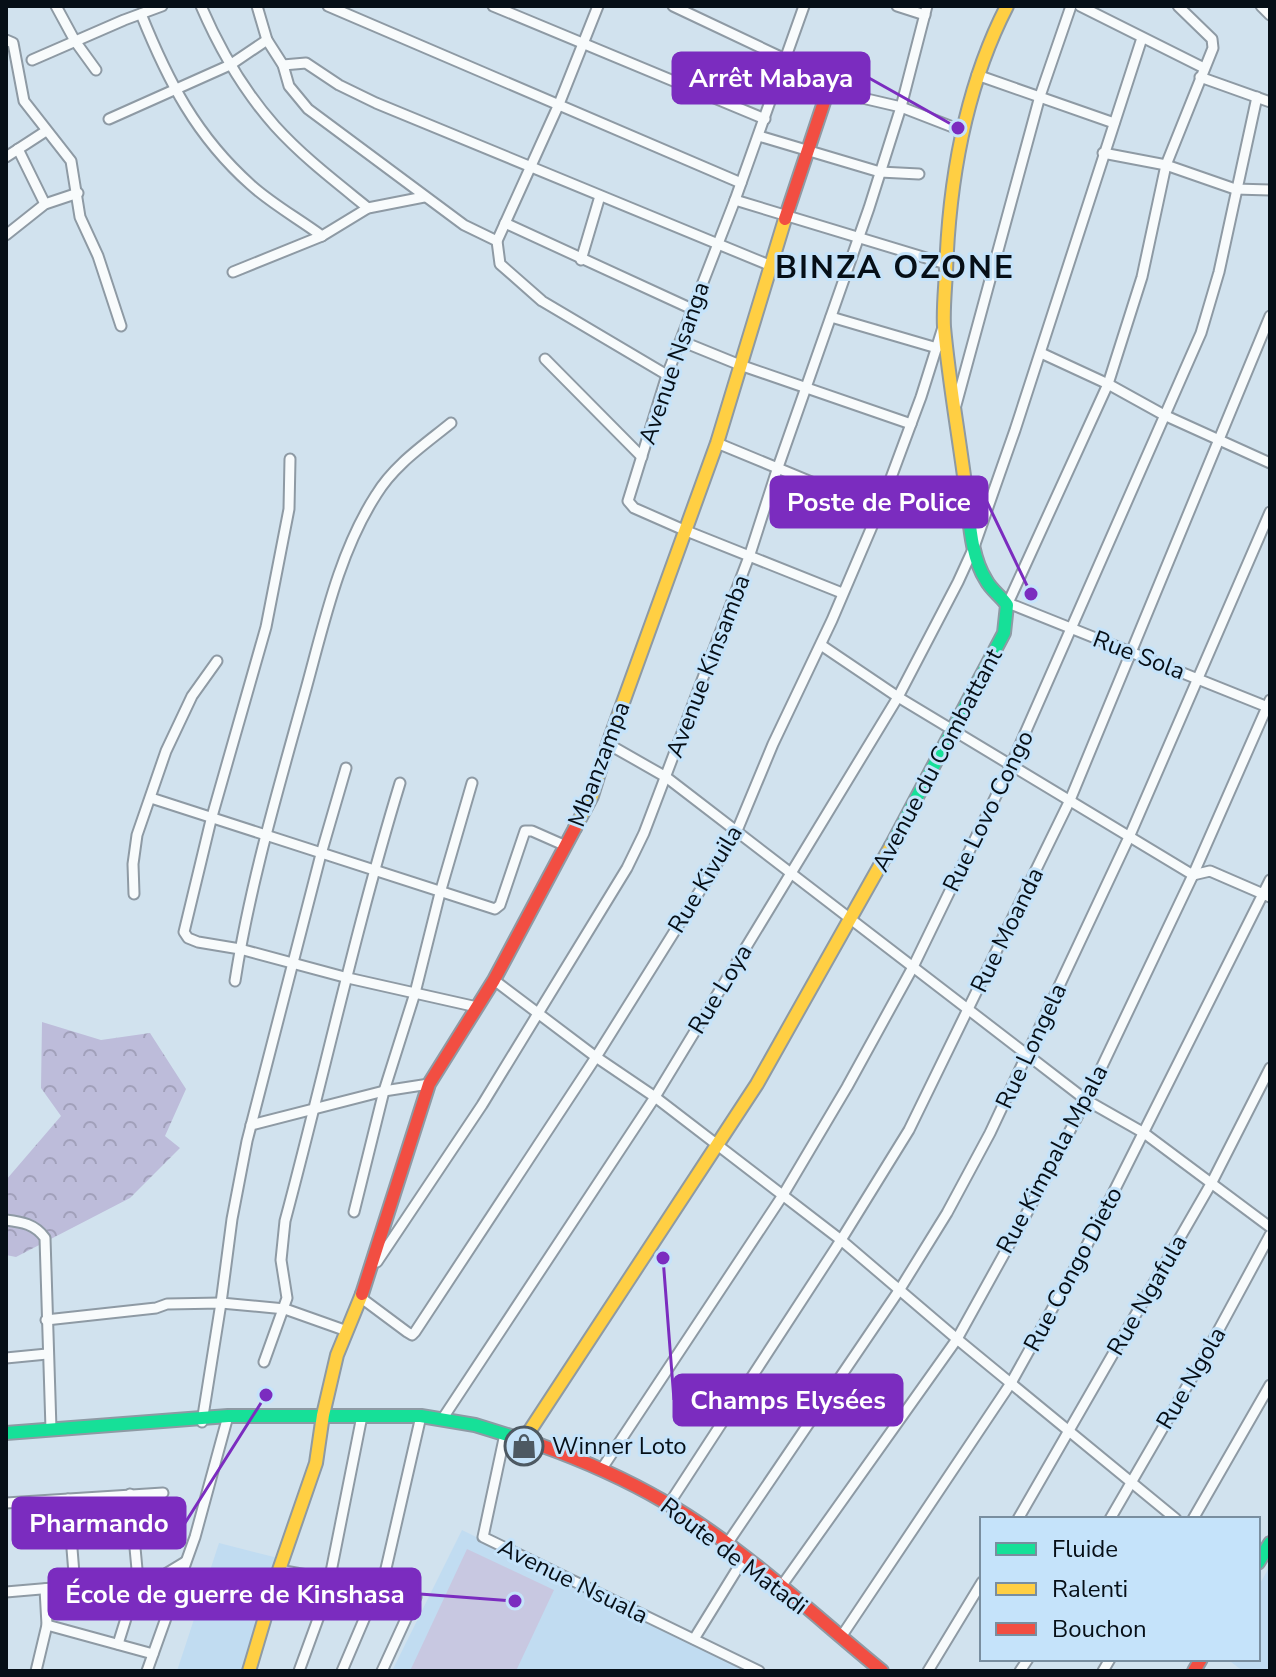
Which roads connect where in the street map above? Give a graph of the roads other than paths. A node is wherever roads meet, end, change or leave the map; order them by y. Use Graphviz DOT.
graph roads {
  1 [pos="56,6"];
  2 [pos="120,6"];
  3 [pos="162,6"];
  4 [pos="201,6"];
  5 [pos="257,6"];
  6 [pos="328,6"];
  7 [pos="493,6"];
  8 [pos="598,6"];
  9 [pos="673,6"];
  10 [pos="804,6"];
  11 [pos="897,6"];
  12 [pos="1007,6"];
  13 [pos="1071,6"];
  14 [pos="1080,6"];
  15 [pos="1178,6"];
  16 [pos="1261,6"];
  17 [pos="926,10"];
  18 [pos="141,14"];
  19 [pos="1270,15"];
  20 [pos="124,20"];
  21 [pos="1142,38"];
  22 [pos="267,40"];
  23 [pos="75,41"];
  24 [pos="8,43"];
  25 [pos="585,43"];
  26 [pos="785,59"];
  27 [pos="32,60"];
  28 [pos="230,65"];
  29 [pos="283,65"];
  30 [pos="96,70"];
  31 [pos="1202,72"];
  32 [pos="977,75"];
  33 [pos="780,76"];
  34 [pos="828,90"];
  35 [pos="175,92"];
  36 [pos="1040,96"];
  37 [pos="1257,97"];
  38 [pos="1270,102"];
  39 [pos="559,104"];
  40 [pos="901,107"];
  41 [pos="109,119"];
  42 [pos="765,119"];
  43 [pos="1114,123"];
  44 [pos="46,131"];
  45 [pos="963,131"];
  46 [pos="759,136"];
  47 [pos="18,149"];
  48 [pos="808,149"];
  49 [pos="1103,153"];
  50 [pos="6,157"];
  51 [pos="1166,165"];
  52 [pos="532,167"];
  53 [pos="880,172"];
  54 [pos="919,174"];
  55 [pos="741,183"];
  56 [pos="1235,189"];
  57 [pos="1270,190"];
  58 [pos="78,193"];
  59 [pos="600,196"];
  60 [pos="424,197"];
  61 [pos="735,200"];
  62 [pos="45,204"];
  63 [pos="368,208"];
  64 [pos="786,216"];
  65 [pos="505,223"];
  66 [pos="6,235"];
  67 [pos="322,236"];
  68 [pos="859,239"];
  69 [pos="497,241"];
  70 [pos="717,244"];
  71 [pos="581,260"];
  72 [pos="946,264"];
  73 [pos="769,265"];
  74 [pos="233,272"];
  75 [pos="692,309"];
  76 [pos="1270,316"];
  77 [pos="831,317"];
  78 [pos="944,324"];
  79 [pos="121,326"];
  80 [pos="681,341"];
  81 [pos="937,348"];
  82 [pos="1041,353"];
  83 [pos="545,359"];
  84 [pos="740,365"];
  85 [pos="667,375"];
  86 [pos="1108,384"];
  87 [pos="806,389"];
  88 [pos="955,412"];
  89 [pos="1164,415"];
  90 [pos="451,423"];
  91 [pos="911,424"];
  92 [pos="1221,441"];
  93 [pos="717,443"];
  94 [pos="642,457"];
  95 [pos="290,459"];
  96 [pos="1270,463"];
  97 [pos="777,470"];
  98 [pos="879,510"];
  99 [pos="1270,512"];
  100 [pos="684,530"];
  101 [pos="974,547"];
  102 [pos="750,554"];
  103 [pos="842,593"];
  104 [pos="1008,603"];
  105 [pos="1072,629"];
  106 [pos="821,645"];
  107 [pos="1132,652"];
  108 [pos="217,661"];
  109 [pos="1199,678"];
  110 [pos="898,697"];
  111 [pos="1269,705"];
  112 [pos="952,730"];
  113 [pos="608,744"];
  114 [pos="1011,765"];
  115 [pos="346,768"];
  116 [pos="666,777"];
  117 [pos="400,783"];
  118 [pos="472,783"];
  119 [pos="151,798"];
  120 [pos="1070,800"];
  121 [pos="211,820"];
  122 [pos="736,833"];
  123 [pos="1130,835"];
  124 [pos="266,836"];
  125 [pos="566,846"];
  126 [pos="321,854"];
  127 [pos="373,872"];
  128 [pos="791,872"];
  129 [pos="1193,875"];
  130 [pos="1270,880"];
  131 [pos="440,893"];
  132 [pos="134,894"];
  133 [pos="1267,896"];
  134 [pos="851,921"];
  135 [pos="240,949"];
  136 [pos="294,964"];
  137 [pos="913,967"];
  138 [pos="348,978"];
  139 [pos="494,980"];
  140 [pos="235,981"];
  141 [pos="415,993"];
  142 [pos="477,1007"];
  143 [pos="969,1009"];
  144 [pos="538,1014"];
  145 [pos="1027,1053"];
  146 [pos="596,1057"];
  147 [pos="1270,1068"];
  148 [pos="429,1084"];
  149 [pos="384,1091"];
  150 [pos="655,1097"];
  151 [pos="1086,1100"];
  152 [pos="315,1108"];
  153 [pos="251,1125"];
  154 [pos="1144,1133"];
  155 [pos="718,1146"];
  156 [pos="1212,1182"];
  157 [pos="783,1195"];
  158 [pos="354,1212"];
  159 [pos="6,1220"];
  160 [pos="1270,1227"];
  161 [pos="1270,1235"];
  162 [pos="841,1240"];
  163 [pos="371,1272"];
  164 [pos="900,1289"];
  165 [pos="360,1297"];
  166 [pos="221,1303"];
  167 [pos="285,1309"];
  168 [pos="46,1320"];
  169 [pos="347,1331"];
  170 [pos="957,1339"];
  171 [pos="47,1354"];
  172 [pos="6,1358"];
  173 [pos="264,1362"];
  174 [pos="1011,1383"];
  175 [pos="1270,1385"];
  176 [pos="323,1415"];
  177 [pos="228,1416"];
  178 [pos="362,1416"];
  179 [pos="421,1416"];
  180 [pos="443,1418"];
  181 [pos="203,1420"];
  182 [pos="51,1429"];
  183 [pos="1069,1430"];
  184 [pos="6,1433"];
  185 [pos="505,1434"];
  186 [pos="525,1438"];
  187 [pos="601,1470"];
  188 [pos="1131,1483"];
  189 [pos="163,1493"];
  190 [pos="130,1494"];
  191 [pos="68,1499"];
  192 [pos="6,1503"];
  193 [pos="669,1504"];
  194 [pos="1019,1517"];
  195 [pos="1111,1517"];
  196 [pos="1174,1517"];
  197 [pos="1194,1517"];
  198 [pos="727,1544"];
  199 [pos="744,1558"];
  200 [pos="185,1562"];
  201 [pos="279,1570"];
  202 [pos="330,1579"];
  203 [pos="138,1580"];
  204 [pos="980,1585"];
  205 [pos="75,1586"];
  206 [pos="382,1586"];
  207 [pos="780,1588"];
  208 [pos="45,1589"];
  209 [pos="6,1592"];
  210 [pos="47,1625"];
  211 [pos="841,1637"];
  212 [pos="694,1639"];
  213 [pos="118,1644"];
  214 [pos="153,1654"];
  215 [pos="36,1671"];
  216 [pos="147,1671"];
  217 [pos="249,1671"];
  218 [pos="299,1671"];
  219 [pos="342,1671"];
  220 [pos="382,1671"];
  221 [pos="759,1671"];
  222 [pos="882,1671"];
  223 [pos="928,1671"];
  1 -- 23 [label="street"];
  2 -- 20 [label="street"];
  3 -- 18 [label="street"];
  4 -- 28 [label="street"];
  5 -- 22 [label="street"];
  6 -- 39 [label="street"];
  7 -- 25 [label="street"];
  8 -- 25 [label="street"];
  9 -- 26 [label="street"];
  10 -- 26 [label="street, Avenue Nsanga"];
  11 -- 17 [label="street"];
  12 -- 32 [label="street"];
  13 -- 36 [label="street"];
  14 -- 21 [label="street"];
  15 -- 31 [label="street"];
  16 -- 19 [label="street"];
  17 -- 40 [label="street, Avenue Kinsamba"];
  18 -- 20 [label="street"];
  18 -- 35 [label="street"];
  20 -- 23 [label="street"];
  21 -- 31 [label="street"];
  21 -- 43 [label="street, Rue Loya"];
  22 -- 28 [label="street"];
  22 -- 29 [label="street"];
  23 -- 27 [label="street"];
  23 -- 30 [label="street"];
  24 -- 44 [label="street"];
  25 -- 39 [label="street"];
  25 -- 42 [label="street"];
  26 -- 33 [label="street, Avenue Nsanga"];
  28 -- 35 [label="street"];
  28 -- 63 [label="street"];
  29 -- 52 [label="street"];
  29 -- 60 [label="street"];
  31 -- 37 [label="street"];
  31 -- 51 [label="street"];
  32 -- 36 [label="street"];
  32 -- 45 [label="street"];
  33 -- 34 [label="street"];
  33 -- 42 [label="street, Avenue Nsanga"];
  34 -- 40 [label="street"];
  34 -- 48 [label="street, Mbanzampa"];
  35 -- 41 [label="street"];
  35 -- 67 [label="street"];
  36 -- 43 [label="street"];
  36 -- 88 [label="street"];
  37 -- 38 [label="street"];
  37 -- 56 [label="street, Rue Lovo Congo"];
  39 -- 52 [label="street"];
  39 -- 55 [label="street"];
  40 -- 45 [label="street"];
  40 -- 53 [label="street, Avenue Kinsamba"];
  42 -- 46 [label="street, Avenue Nsanga"];
  43 -- 49 [label="street, Rue Loya"];
  44 -- 47 [label="street"];
  44 -- 58 [label="street"];
  45 -- 72 [label="street"];
  46 -- 48 [label="street"];
  46 -- 55 [label="street, Avenue Nsanga"];
  47 -- 50 [label="street"];
  47 -- 62 [label="street"];
  48 -- 53 [label="street"];
  48 -- 64 [label="street, Mbanzampa"];
  49 -- 51 [label="street"];
  49 -- 82 [label="street, Rue Loya"];
  51 -- 56 [label="street"];
  51 -- 86 [label="street"];
  52 -- 59 [label="street"];
  52 -- 65 [label="street"];
  53 -- 54 [label="street"];
  53 -- 68 [label="street, Avenue Kinsamba"];
  55 -- 61 [label="street, Avenue Nsanga"];
  56 -- 57 [label="street"];
  56 -- 89 [label="street, Rue Lovo Congo"];
  58 -- 62 [label="street"];
  58 -- 79 [label="street"];
  59 -- 70 [label="street"];
  59 -- 71 [label="street"];
  60 -- 63 [label="street"];
  60 -- 69 [label="street"];
  61 -- 64 [label="street"];
  61 -- 70 [label="street, Avenue Nsanga"];
  62 -- 66 [label="street"];
  63 -- 67 [label="street"];
  64 -- 68 [label="street"];
  64 -- 73 [label="street, Mbanzampa"];
  65 -- 69 [label="street"];
  65 -- 71 [label="street"];
  67 -- 74 [label="street"];
  68 -- 72 [label="street"];
  68 -- 77 [label="street, Avenue Kinsamba"];
  69 -- 85 [label="street"];
  70 -- 73 [label="street"];
  70 -- 75 [label="street, Avenue Nsanga"];
  71 -- 75 [label="street"];
  72 -- 78 [label="street"];
  73 -- 84 [label="street, Mbanzampa"];
  75 -- 80 [label="street, Avenue Nsanga"];
  76 -- 92 [label="street, Rue Moanda"];
  77 -- 81 [label="street"];
  77 -- 87 [label="street, Avenue Kinsamba"];
  78 -- 81 [label="street, Rue Kivuila"];
  78 -- 88 [label="street"];
  80 -- 84 [label="street"];
  80 -- 85 [label="street, Avenue Nsanga"];
  81 -- 91 [label="street, Rue Kivuila"];
  82 -- 86 [label="street"];
  82 -- 101 [label="street, Rue Loya"];
  83 -- 94 [label="street"];
  84 -- 87 [label="street"];
  84 -- 93 [label="street, Mbanzampa"];
  85 -- 94 [label="street, Avenue Nsanga"];
  86 -- 89 [label="street"];
  86 -- 104 [label="street"];
  87 -- 91 [label="street"];
  87 -- 97 [label="street, Avenue Kinsamba"];
  88 -- 101 [label="street"];
  89 -- 92 [label="street"];
  89 -- 105 [label="street, Rue Lovo Congo"];
  90 -- 124 [label="street"];
  91 -- 98 [label="street, Rue Kivuila"];
  92 -- 96 [label="street"];
  92 -- 107 [label="street, Rue Moanda"];
  93 -- 97 [label="street"];
  93 -- 100 [label="street, Mbanzampa"];
  94 -- 100 [label="street, Avenue Nsanga"];
  95 -- 121 [label="street"];
  97 -- 98 [label="street"];
  97 -- 102 [label="street, Avenue Kinsamba"];
  98 -- 103 [label="street, Rue Kivuila"];
  99 -- 109 [label="street, Rue Longela"];
  100 -- 102 [label="street, Avenue Nsanga"];
  100 -- 113 [label="street, Mbanzampa"];
  101 -- 104 [label="street"];
  101 -- 110 [label="street, Rue Loya"];
  102 -- 103 [label="street, Avenue Nsanga"];
  102 -- 116 [label="street, Avenue Kinsamba"];
  103 -- 106 [label="street, Rue Kivuila"];
  104 -- 105 [label="street, Rue Sola"];
  104 -- 112 [label="street, Avenue du Combattant"];
  105 -- 107 [label="street, Rue Sola"];
  105 -- 114 [label="street, Rue Lovo Congo"];
  106 -- 110 [label="street"];
  106 -- 122 [label="street, Rue Kivuila"];
  107 -- 109 [label="street, Rue Sola"];
  107 -- 120 [label="street, Rue Moanda"];
  108 -- 119 [label="street"];
  109 -- 111 [label="street, Rue Sola"];
  109 -- 123 [label="street, Rue Longela"];
  110 -- 112 [label="street"];
  110 -- 128 [label="street, Rue Loya"];
  111 -- 129 [label="street, Rue Kimpala Mpala"];
  112 -- 114 [label="street"];
  112 -- 134 [label="street, Avenue du Combattant"];
  113 -- 116 [label="street"];
  113 -- 125 [label="street, Mbanzampa"];
  114 -- 120 [label="street"];
  114 -- 137 [label="street, Rue Lovo Congo"];
  115 -- 126 [label="street"];
  116 -- 122 [label="street"];
  116 -- 144 [label="street, Avenue Kinsamba"];
  117 -- 127 [label="street"];
  118 -- 131 [label="street"];
  119 -- 121 [label="street"];
  119 -- 132 [label="street"];
  120 -- 123 [label="street"];
  120 -- 143 [label="street, Rue Moanda"];
  121 -- 124 [label="street"];
  121 -- 135 [label="street"];
  122 -- 128 [label="street"];
  122 -- 146 [label="street, Rue Kivuila"];
  123 -- 129 [label="street"];
  123 -- 145 [label="street, Rue Longela"];
  124 -- 126 [label="street"];
  124 -- 135 [label="street"];
  125 -- 131 [label="street"];
  125 -- 139 [label="street, Mbanzampa"];
  126 -- 127 [label="street"];
  126 -- 136 [label="street"];
  127 -- 131 [label="street"];
  127 -- 138 [label="street"];
  128 -- 134 [label="street"];
  128 -- 150 [label="street, Rue Loya"];
  129 -- 133 [label="street"];
  129 -- 151 [label="street, Rue Kimpala Mpala"];
  130 -- 133 [label="street, Rue Congo Dieto"];
  131 -- 141 [label="street"];
  133 -- 154 [label="street, Rue Congo Dieto"];
  134 -- 137 [label="street"];
  134 -- 155 [label="street, Avenue du Combattant"];
  135 -- 136 [label="street"];
  135 -- 140 [label="street"];
  136 -- 138 [label="street"];
  136 -- 153 [label="street"];
  137 -- 143 [label="street"];
  137 -- 157 [label="street, Rue Lovo Congo"];
  138 -- 141 [label="street"];
  138 -- 152 [label="street"];
  139 -- 142 [label="street, Mbanzampa"];
  139 -- 144 [label="street"];
  141 -- 142 [label="street"];
  141 -- 149 [label="street"];
  142 -- 148 [label="street, Mbanzampa"];
  143 -- 145 [label="street"];
  143 -- 162 [label="street, Rue Moanda"];
  144 -- 146 [label="street"];
  144 -- 163 [label="street, Avenue Kinsamba"];
  145 -- 151 [label="street"];
  145 -- 164 [label="street, Rue Longela"];
  146 -- 150 [label="street"];
  146 -- 165 [label="street, Rue Kivuila"];
  147 -- 156 [label="street, Rue Ngafula"];
  148 -- 149 [label="street"];
  148 -- 163 [label="street, Mbanzampa"];
  149 -- 152 [label="street"];
  149 -- 158 [label="street"];
  150 -- 155 [label="street"];
  150 -- 180 [label="street, Rue Loya"];
  151 -- 154 [label="street"];
  151 -- 170 [label="street, Rue Kimpala Mpala"];
  152 -- 153 [label="street"];
  152 -- 167 [label="street"];
  153 -- 166 [label="street"];
  154 -- 156 [label="street"];
  154 -- 174 [label="street, Rue Congo Dieto"];
  155 -- 157 [label="street"];
  155 -- 186 [label="street, Avenue du Combattant"];
  156 -- 160 [label="street"];
  156 -- 183 [label="street, Rue Ngafula"];
  157 -- 162 [label="street"];
  157 -- 187 [label="street, Rue Lovo Congo"];
  159 -- 168 [label="street"];
  161 -- 188 [label="street, Rue Ngola"];
  162 -- 164 [label="street"];
  162 -- 193 [label="street, Rue Moanda"];
  163 -- 165 [label="street, Mbanzampa"];
  164 -- 170 [label="street"];
  164 -- 198 [label="street, Rue Longela"];
  165 -- 169 [label="street, Mbanzampa"];
  166 -- 167 [label="street"];
  166 -- 168 [label="street"];
  166 -- 181 [label="street"];
  167 -- 169 [label="street"];
  167 -- 173 [label="street"];
  168 -- 171 [label="street"];
  169 -- 176 [label="street, Mbanzampa"];
  170 -- 174 [label="street"];
  170 -- 207 [label="street, Rue Kimpala Mpala"];
  171 -- 172 [label="street"];
  171 -- 182 [label="street"];
  174 -- 183 [label="street"];
  174 -- 211 [label="street, Rue Congo Dieto"];
  175 -- 197 [label="street"];
  176 -- 177 [label="street, Route de Matadi"];
  176 -- 178 [label="street, Route de Matadi"];
  176 -- 201 [label="street, Mbanzampa"];
  177 -- 181 [label="street, Route de Matadi"];
  177 -- 200 [label="street"];
  178 -- 179 [label="street, Route de Matadi"];
  178 -- 202 [label="street"];
  179 -- 180 [label="street, Route de Matadi"];
  179 -- 206 [label="street"];
  180 -- 185 [label="street, Route de Matadi"];
  181 -- 182 [label="street, Route de Matadi"];
  182 -- 184 [label="street, Route de Matadi"];
  183 -- 188 [label="street"];
  183 -- 194 [label="street, Rue Ngafula"];
  185 -- 186 [label="street, Route de Matadi"];
  185 -- 212 [label="street, Avenue Nsuala"];
  186 -- 187 [label="street, Route de Matadi"];
  187 -- 193 [label="street, Route de Matadi"];
  188 -- 195 [label="street, Rue Ngola"];
  188 -- 196 [label="street"];
  189 -- 190 [label="street"];
  190 -- 191 [label="street"];
  190 -- 203 [label="street"];
  191 -- 192 [label="street"];
  191 -- 205 [label="street"];
  193 -- 198 [label="street, Route de Matadi"];
  198 -- 199 [label="street, Route de Matadi"];
  199 -- 207 [label="street, Route de Matadi"];
  199 -- 212 [label="street"];
  200 -- 203 [label="street"];
  200 -- 214 [label="street"];
  201 -- 202 [label="street"];
  201 -- 217 [label="street, Mbanzampa"];
  202 -- 206 [label="street"];
  202 -- 218 [label="street"];
  203 -- 205 [label="street"];
  203 -- 213 [label="street"];
  204 -- 223 [label="street"];
  205 -- 208 [label="street"];
  206 -- 219 [label="street"];
  206 -- 220 [label="street"];
  207 -- 211 [label="street, Route de Matadi"];
  208 -- 209 [label="street"];
  208 -- 210 [label="street"];
  210 -- 213 [label="street"];
  210 -- 215 [label="street"];
  211 -- 222 [label="street, Route de Matadi"];
  212 -- 221 [label="street, Avenue Nsuala"];
  213 -- 214 [label="street"];
  214 -- 216 [label="street"];
}
